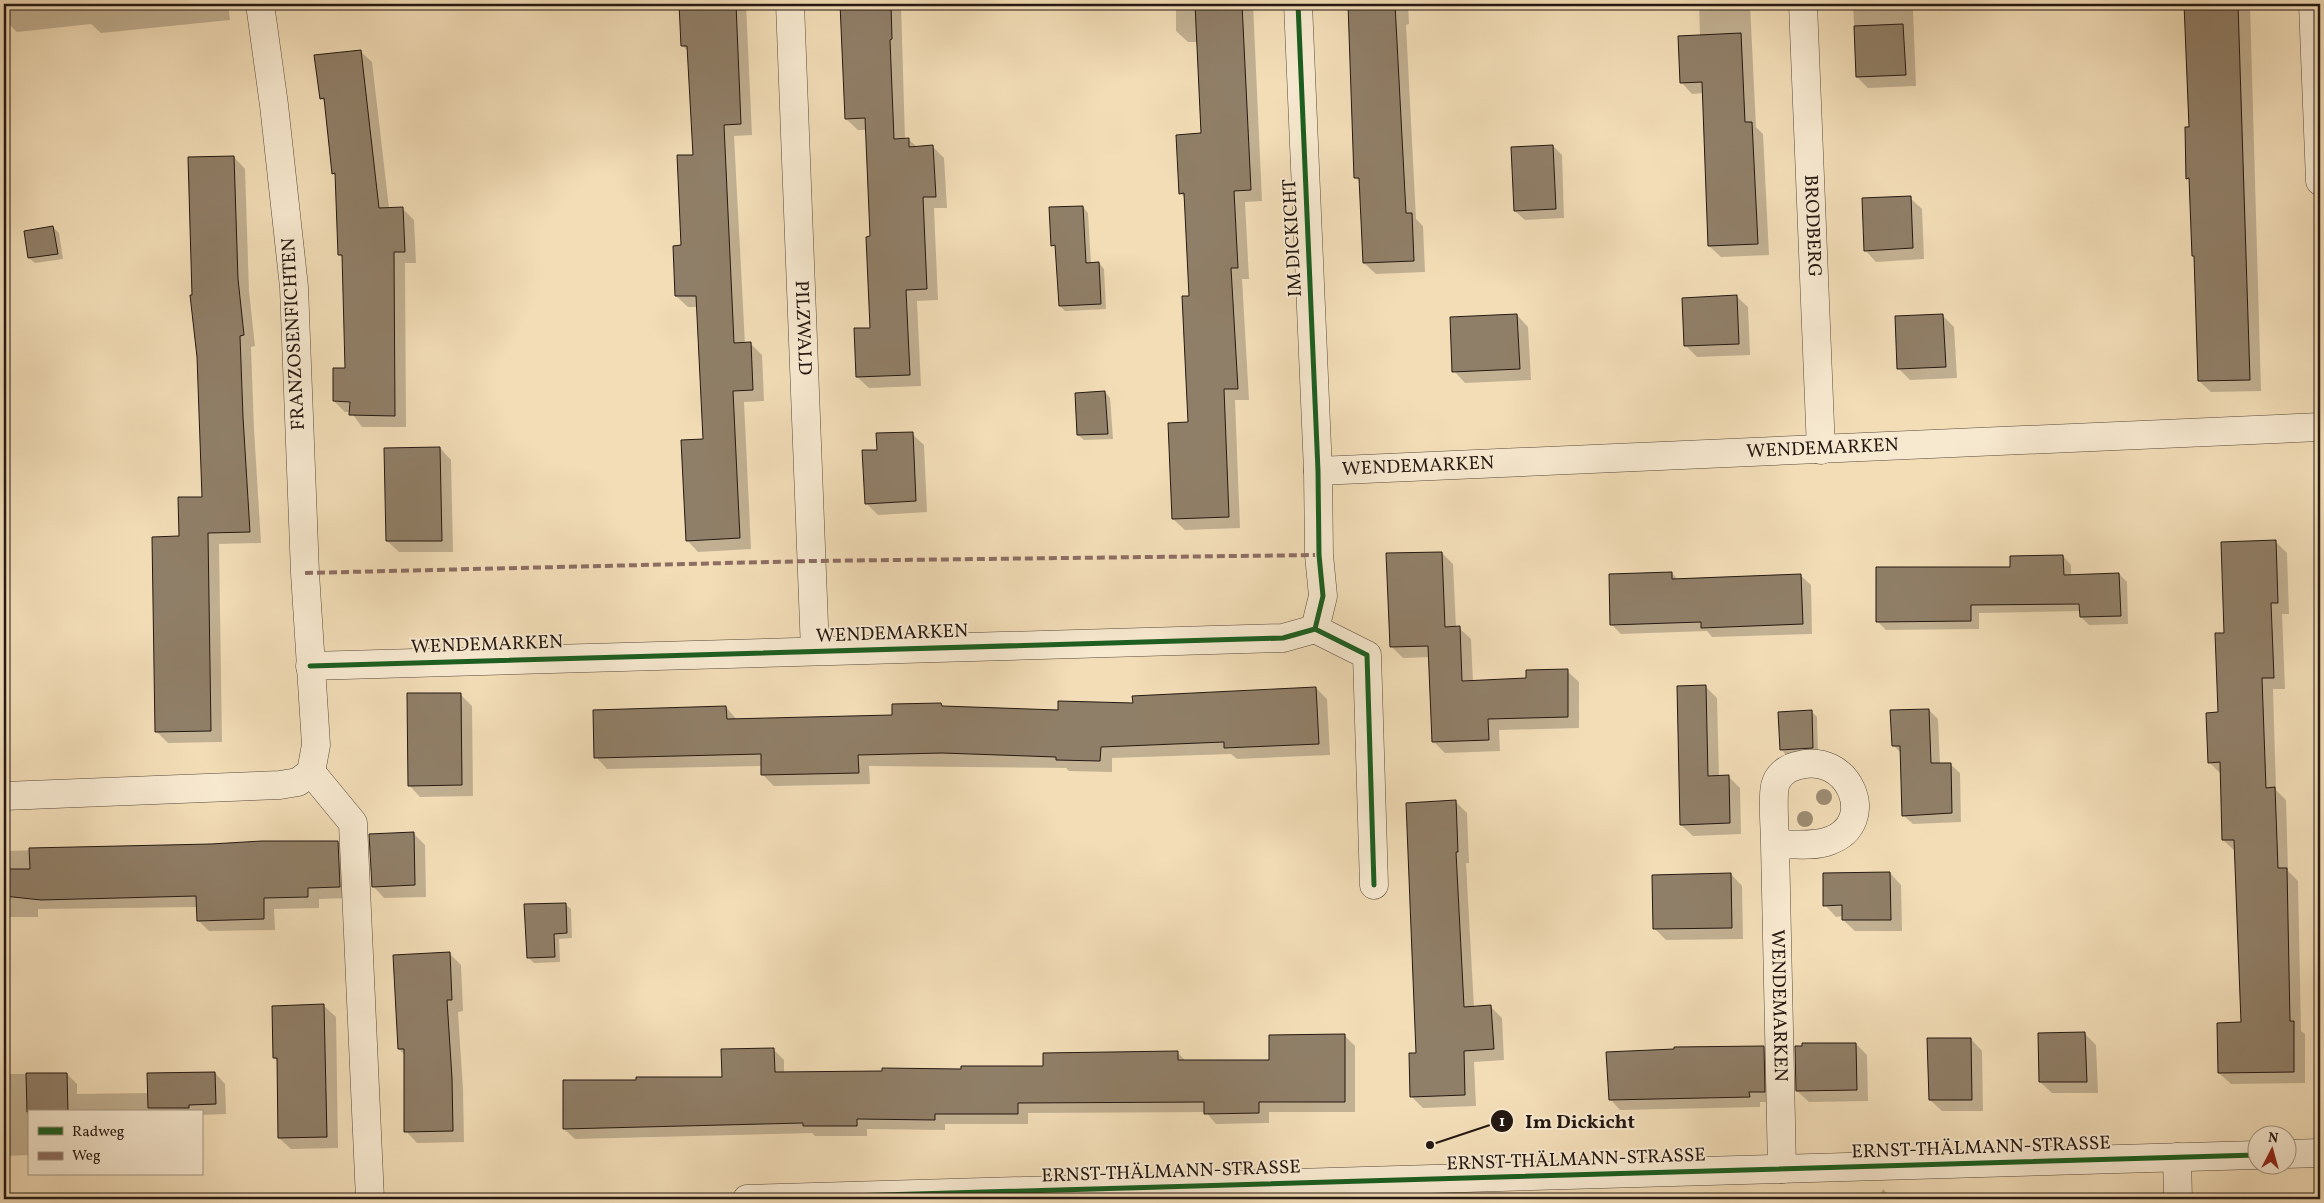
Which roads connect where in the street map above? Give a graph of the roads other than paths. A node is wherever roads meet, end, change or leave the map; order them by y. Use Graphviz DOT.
graph roads {
  1 [pos="260,4"];
  2 [pos="790,4"];
  3 [pos="1298,4"];
  4 [pos="1803,4"];
  5 [pos="2312,4"];
  6 [pos="2320,181"];
  7 [pos="2320,427"];
  8 [pos="1821,450"];
  9 [pos="1318,471"];
  10 [pos="1315,629"];
  11 [pos="815,651"];
  12 [pos="310,666"];
  13 [pos="311,772"];
  14 [pos="4,796"];
  15 [pos="1775,844"];
  16 [pos="1374,885"];
  17 [pos="2320,1153"];
  18 [pos="2296,1154"];
  19 [pos="2246,1155"];
  20 [pos="2176,1157"];
  21 [pos="1782,1169"];
  22 [pos="1231,1192"];
  23 [pos="370,1199"];
  24 [pos="747,1199"];
  25 [pos="2178,1199"];
  1 -- 12 [label="street, FRANZOSENFICHTEN"];
  2 -- 11 [label="street, PILZWALD"];
  3 -- 9 [label="street, IM DICKICHT"];
  4 -- 8 [label="street, BRODBERG"];
  5 -- 6 [label="street"];
  7 -- 8 [label="street, WENDEMARKEN"];
  8 -- 9 [label="street, WENDEMARKEN"];
  9 -- 10 [label="street, WENDEMARKEN"];
  10 -- 11 [label="street, WENDEMARKEN"];
  10 -- 16 [label="street"];
  11 -- 12 [label="street, WENDEMARKEN"];
  12 -- 13 [label="street"];
  13 -- 14 [label="street"];
  13 -- 23 [label="street"];
  15 -- 21 [label="street, WENDEMARKEN"];
  17 -- 18 [label="street"];
  19 -- 20 [label="street, ERNST-THÄLMANN-STRASSE"];
  20 -- 21 [label="street, ERNST-THÄLMANN-STRASSE"];
  20 -- 25 [label="street"];
  21 -- 22 [label="street, ERNST-THÄLMANN-STRASSE"];
  22 -- 24 [label="street, ERNST-THÄLMANN-STRASSE"];
}
